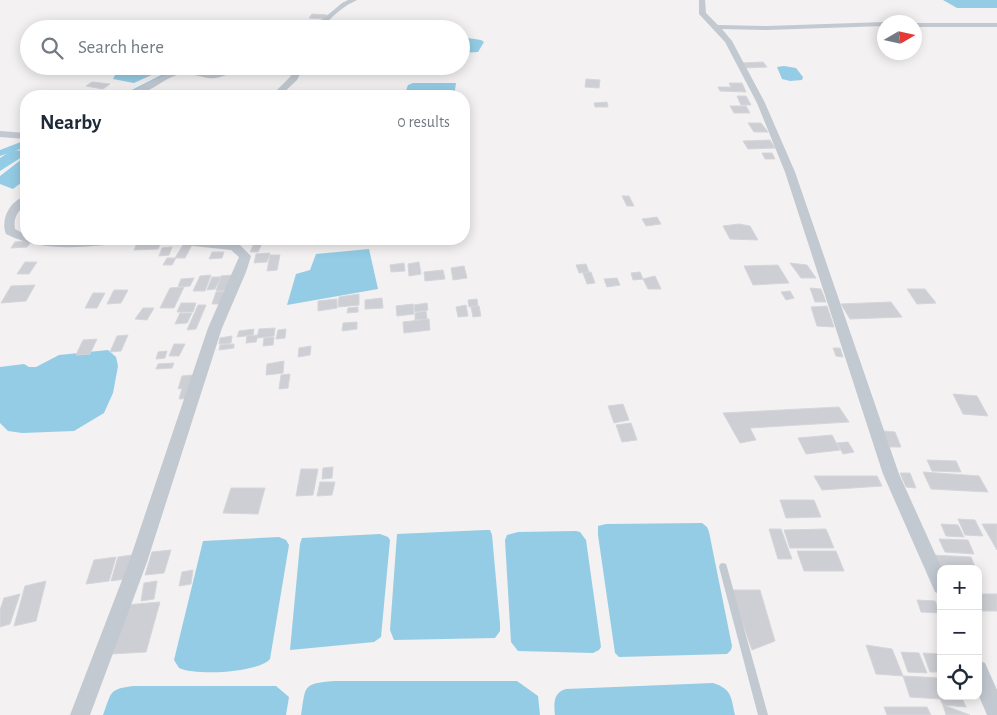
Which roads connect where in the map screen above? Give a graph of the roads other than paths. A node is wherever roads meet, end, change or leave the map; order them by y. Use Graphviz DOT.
graph roads {
  1 [pos="350,0"];
  2 [pos="702,0"];
  3 [pos="327,20"];
  4 [pos="877,24"];
  5 [pos="922,24"];
  6 [pos="997,25"];
  7 [pos="716,27"];
  8 [pos="157,75"];
  9 [pos="171,75"];
  10 [pos="296,75"];
  11 [pos="131,90"];
  12 [pos="143,90"];
  13 [pos="281,90"];
  14 [pos="0,134"];
  15 [pos="20,136"];
  16 [pos="20,205"];
  17 [pos="20,237"];
  18 [pos="224,245"];
  19 [pos="723,566"];
  20 [pos="937,577"];
  21 [pos="982,679"];
  22 [pos="997,713"];
  23 [pos="80,715"];
  24 [pos="763,715"];
  1 -- 3 [label="street"];
  2 -- 7 [label="street"];
  4 -- 7 [label="street"];
  5 -- 6 [label="street"];
  7 -- 20 [label="street"];
  8 -- 11 [label="street"];
  9 -- 12 [label="street"];
  10 -- 13 [label="street"];
  14 -- 15 [label="street"];
  16 -- 17 [label="street"];
  18 -- 23 [label="street"];
  19 -- 24 [label="lane"];
  21 -- 22 [label="street"];
}
